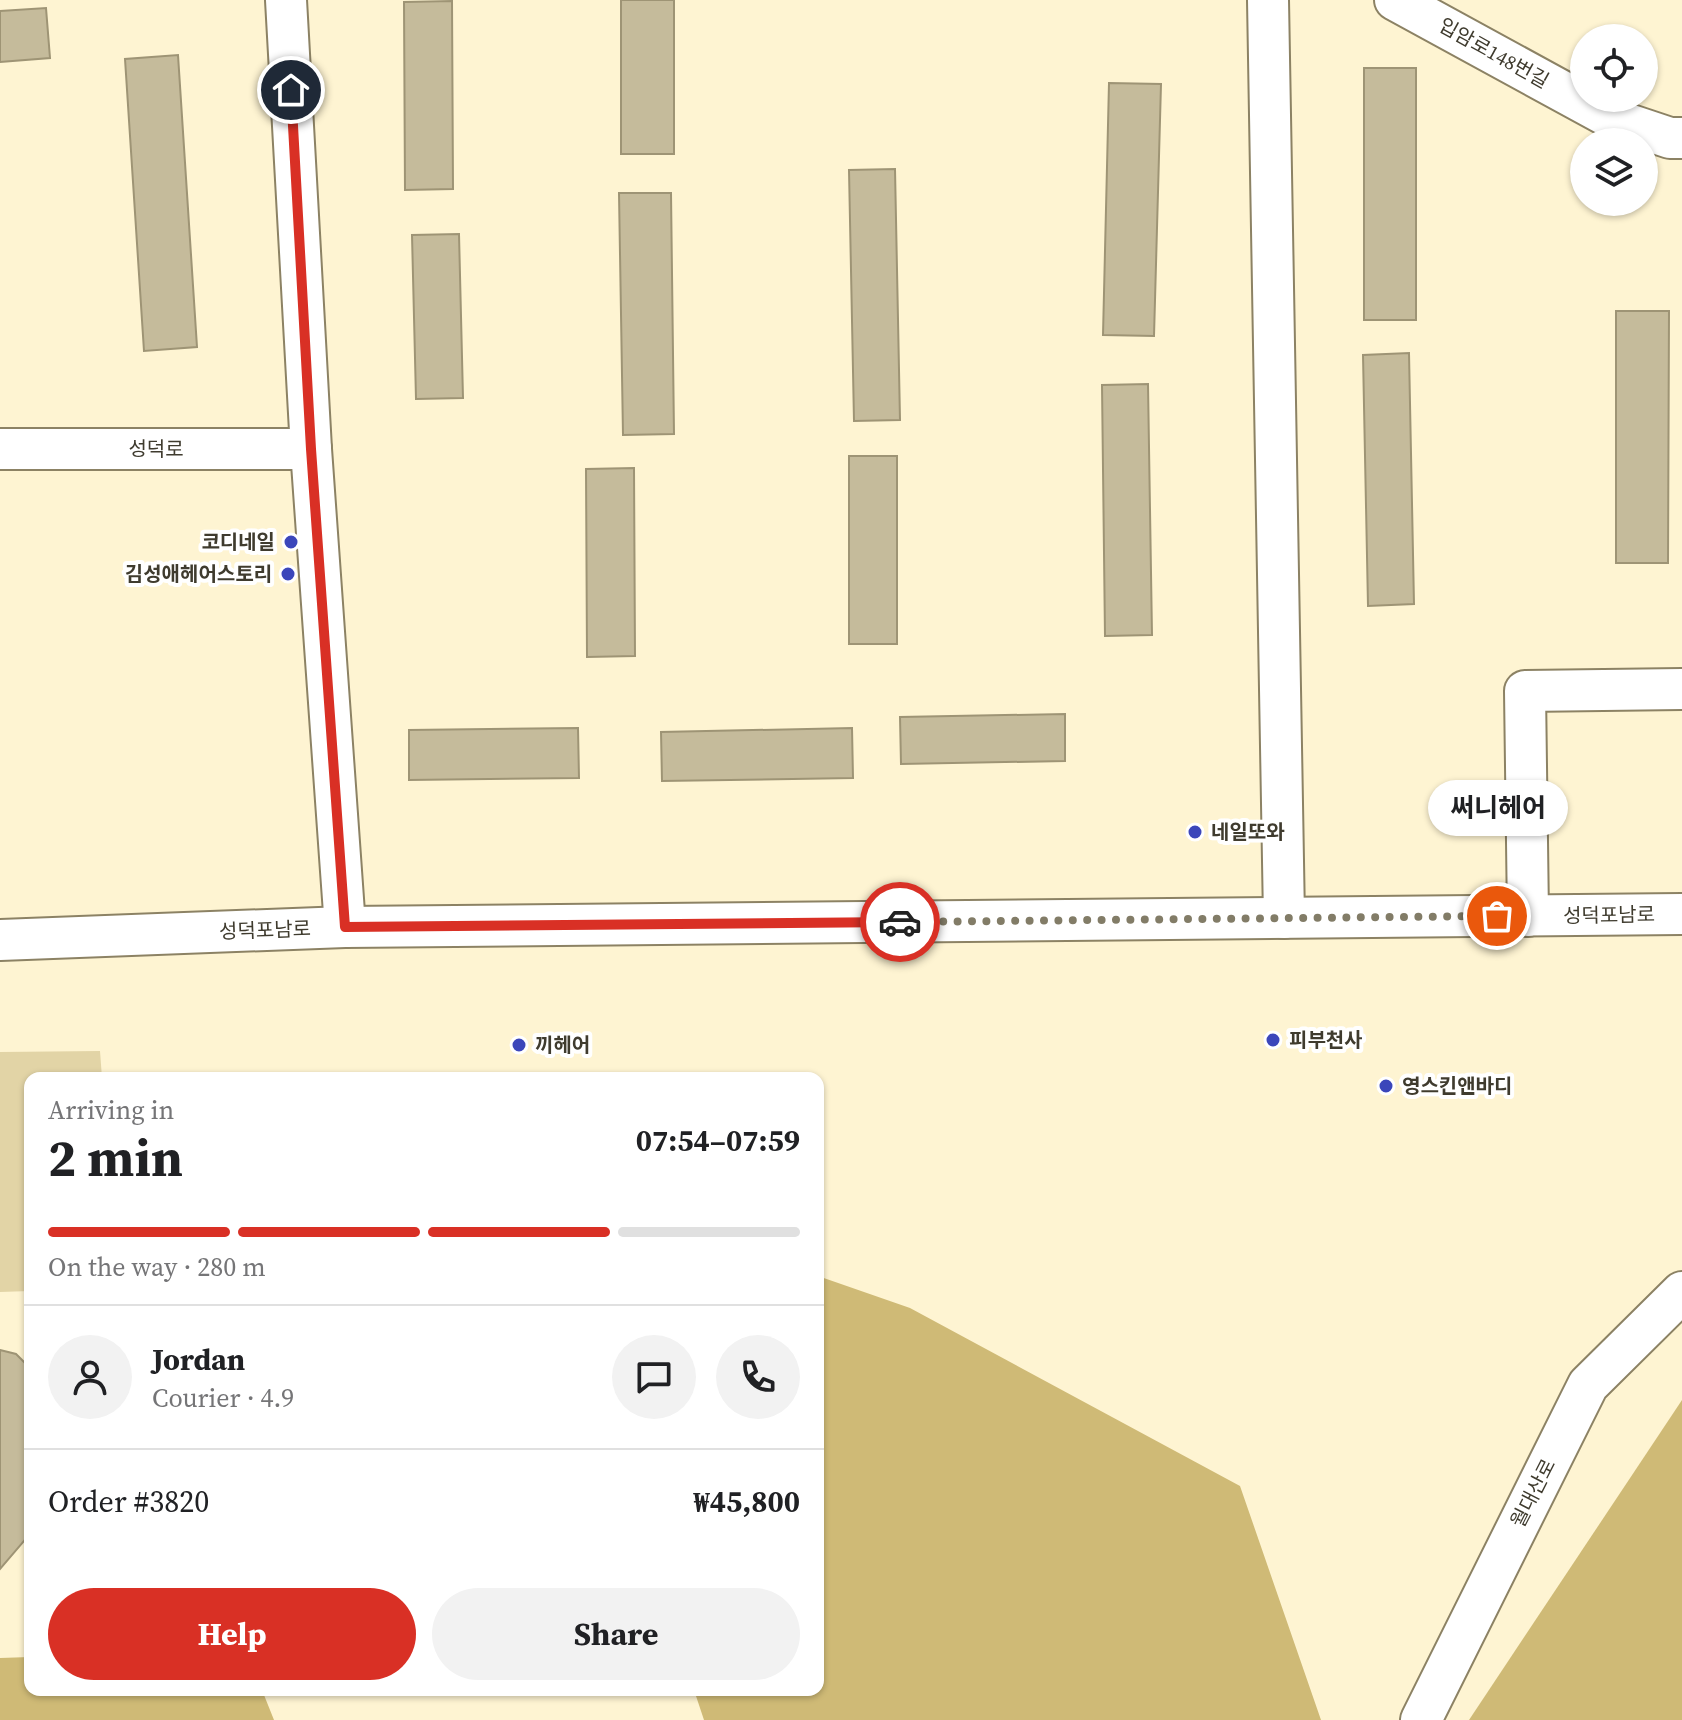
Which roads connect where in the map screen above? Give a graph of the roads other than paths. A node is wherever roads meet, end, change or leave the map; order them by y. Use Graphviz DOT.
graph roads {
  1 [pos="286,0"];
  2 [pos="1268,0"];
  3 [pos="1395,0"];
  4 [pos="1682,138"];
  5 [pos="0,449"];
  6 [pos="311,449"];
  7 [pos="1682,689"];
  8 [pos="1682,914"];
  9 [pos="1528,916"];
  10 [pos="1284,918"];
  11 [pos="345,927"];
  12 [pos="0,940"];
  13 [pos="1682,1292"];
  14 [pos="1421,1720"];
  1 -- 6 [label="street"];
  2 -- 10 [label="street"];
  3 -- 4 [label="street, 입암로148번길"];
  5 -- 6 [label="street, 성덕로"];
  6 -- 11 [label="street"];
  7 -- 9 [label="street"];
  8 -- 9 [label="street, 성덕포남로"];
  9 -- 10 [label="street, 성덕포남로"];
  10 -- 11 [label="street, 성덕포남로"];
  11 -- 12 [label="street, 성덕포남로"];
  13 -- 14 [label="street, 월대산로"];
}
